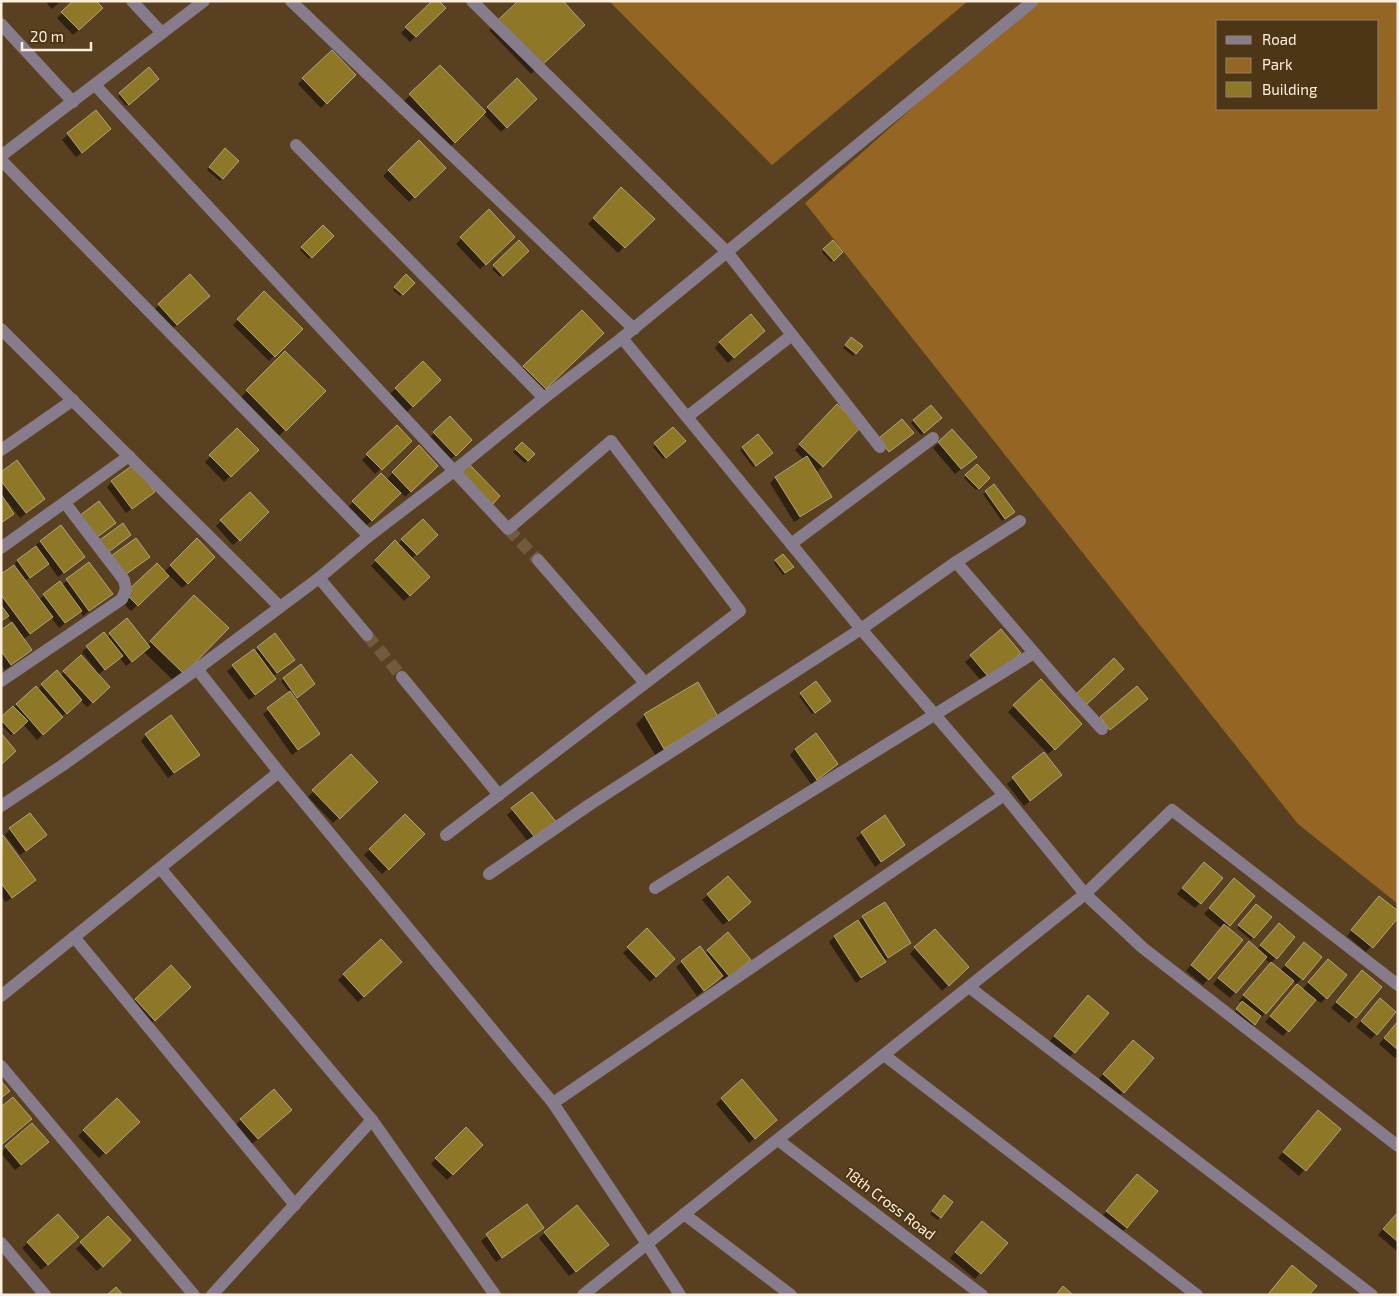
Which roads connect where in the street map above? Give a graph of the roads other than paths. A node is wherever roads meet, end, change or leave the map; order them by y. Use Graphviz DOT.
graph roads {
  1 [pos="132,1"];
  2 [pos="204,1"];
  3 [pos="291,1"];
  4 [pos="472,1"];
  5 [pos="1033,1"];
  6 [pos="1,24"];
  7 [pos="162,33"];
  8 [pos="95,85"];
  9 [pos="73,102"];
  10 [pos="296,145"];
  11 [pos="1,158"];
  12 [pos="727,252"];
  13 [pos="1,329"];
  14 [pos="634,329"];
  15 [pos="792,335"];
  16 [pos="622,338"];
  17 [pos="544,398"];
  18 [pos="73,400"];
  19 [pos="687,418"];
  20 [pos="933,438"];
  21 [pos="880,447"];
  22 [pos="1,450"];
  23 [pos="129,456"];
  24 [pos="454,471"];
  25 [pos="65,503"];
  26 [pos="1020,521"];
  27 [pos="369,536"];
  28 [pos="791,544"];
  29 [pos="1,548"];
  30 [pos="538,560"];
  31 [pos="956,562"];
  32 [pos="319,578"];
  33 [pos="280,607"];
  34 [pos="861,629"];
  35 [pos="367,635"];
  36 [pos="1034,653"];
  37 [pos="197,669"];
  38 [pos="402,677"];
  39 [pos="1,681"];
  40 [pos="645,683"];
  41 [pos="935,716"];
  42 [pos="1102,729"];
  43 [pos="280,772"];
  44 [pos="499,795"];
  45 [pos="1004,796"];
  46 [pos="1,806"];
  47 [pos="446,835"];
  48 [pos="160,868"];
  49 [pos="489,874"];
  50 [pos="655,888"];
  51 [pos="1085,894"];
  52 [pos="74,937"];
  53 [pos="1398,985"];
  54 [pos="969,987"];
  55 [pos="1,996"];
  56 [pos="884,1055"];
  57 [pos="1,1066"];
  58 [pos="553,1104"];
  59 [pos="372,1120"];
  60 [pos="778,1140"];
  61 [pos="1398,1146"];
  62 [pos="295,1205"];
  63 [pos="684,1214"];
  64 [pos="1,1243"];
  65 [pos="647,1244"];
  66 [pos="45,1295"];
  67 [pos="194,1295"];
  68 [pos="212,1295"];
  69 [pos="495,1295"];
  70 [pos="584,1295"];
  71 [pos="680,1295"];
  72 [pos="791,1295"];
  73 [pos="982,1295"];
  74 [pos="1197,1295"];
  75 [pos="1372,1295"];
  1 -- 7 [label="street"];
  2 -- 7 [label="street"];
  3 -- 14 [label="street"];
  4 -- 12 [label="street"];
  5 -- 12 [label="street"];
  6 -- 9 [label="street"];
  7 -- 8 [label="street"];
  8 -- 9 [label="street"];
  8 -- 24 [label="street"];
  9 -- 11 [label="street"];
  10 -- 17 [label="street"];
  11 -- 27 [label="street"];
  12 -- 14 [label="street"];
  12 -- 15 [label="street"];
  13 -- 18 [label="street"];
  14 -- 16 [label="street"];
  15 -- 19 [label="street"];
  15 -- 21 [label="street"];
  16 -- 17 [label="street"];
  16 -- 19 [label="street"];
  17 -- 24 [label="street"];
  18 -- 22 [label="street"];
  18 -- 23 [label="street"];
  19 -- 28 [label="street"];
  20 -- 28 [label="street"];
  23 -- 25 [label="street"];
  23 -- 33 [label="street"];
  24 -- 27 [label="street"];
  24 -- 40 [label="street"];
  25 -- 29 [label="street"];
  25 -- 39 [label="street"];
  26 -- 31 [label="street"];
  27 -- 32 [label="street"];
  28 -- 34 [label="street"];
  30 -- 40 [label="street"];
  31 -- 34 [label="street"];
  31 -- 36 [label="street"];
  32 -- 33 [label="street"];
  32 -- 35 [label="street"];
  33 -- 37 [label="street"];
  34 -- 41 [label="street"];
  34 -- 49 [label="street"];
  36 -- 41 [label="street"];
  36 -- 42 [label="street"];
  37 -- 43 [label="street"];
  37 -- 46 [label="street"];
  38 -- 44 [label="street"];
  40 -- 44 [label="street"];
  41 -- 45 [label="street"];
  41 -- 50 [label="street"];
  43 -- 48 [label="street"];
  43 -- 58 [label="street"];
  44 -- 47 [label="street"];
  45 -- 51 [label="street"];
  45 -- 58 [label="street"];
  48 -- 52 [label="street"];
  48 -- 59 [label="street"];
  51 -- 53 [label="street"];
  51 -- 54 [label="street"];
  51 -- 61 [label="street"];
  52 -- 55 [label="street"];
  52 -- 62 [label="street"];
  54 -- 56 [label="street"];
  54 -- 75 [label="street"];
  56 -- 60 [label="street"];
  56 -- 74 [label="street"];
  57 -- 67 [label="street"];
  58 -- 65 [label="street"];
  59 -- 62 [label="street"];
  59 -- 69 [label="street"];
  60 -- 63 [label="street"];
  60 -- 73 [label="street, 18th Cross Road"];
  62 -- 68 [label="street"];
  63 -- 65 [label="street"];
  63 -- 72 [label="street"];
  64 -- 66 [label="street"];
  65 -- 70 [label="street"];
  65 -- 71 [label="street"];
}
